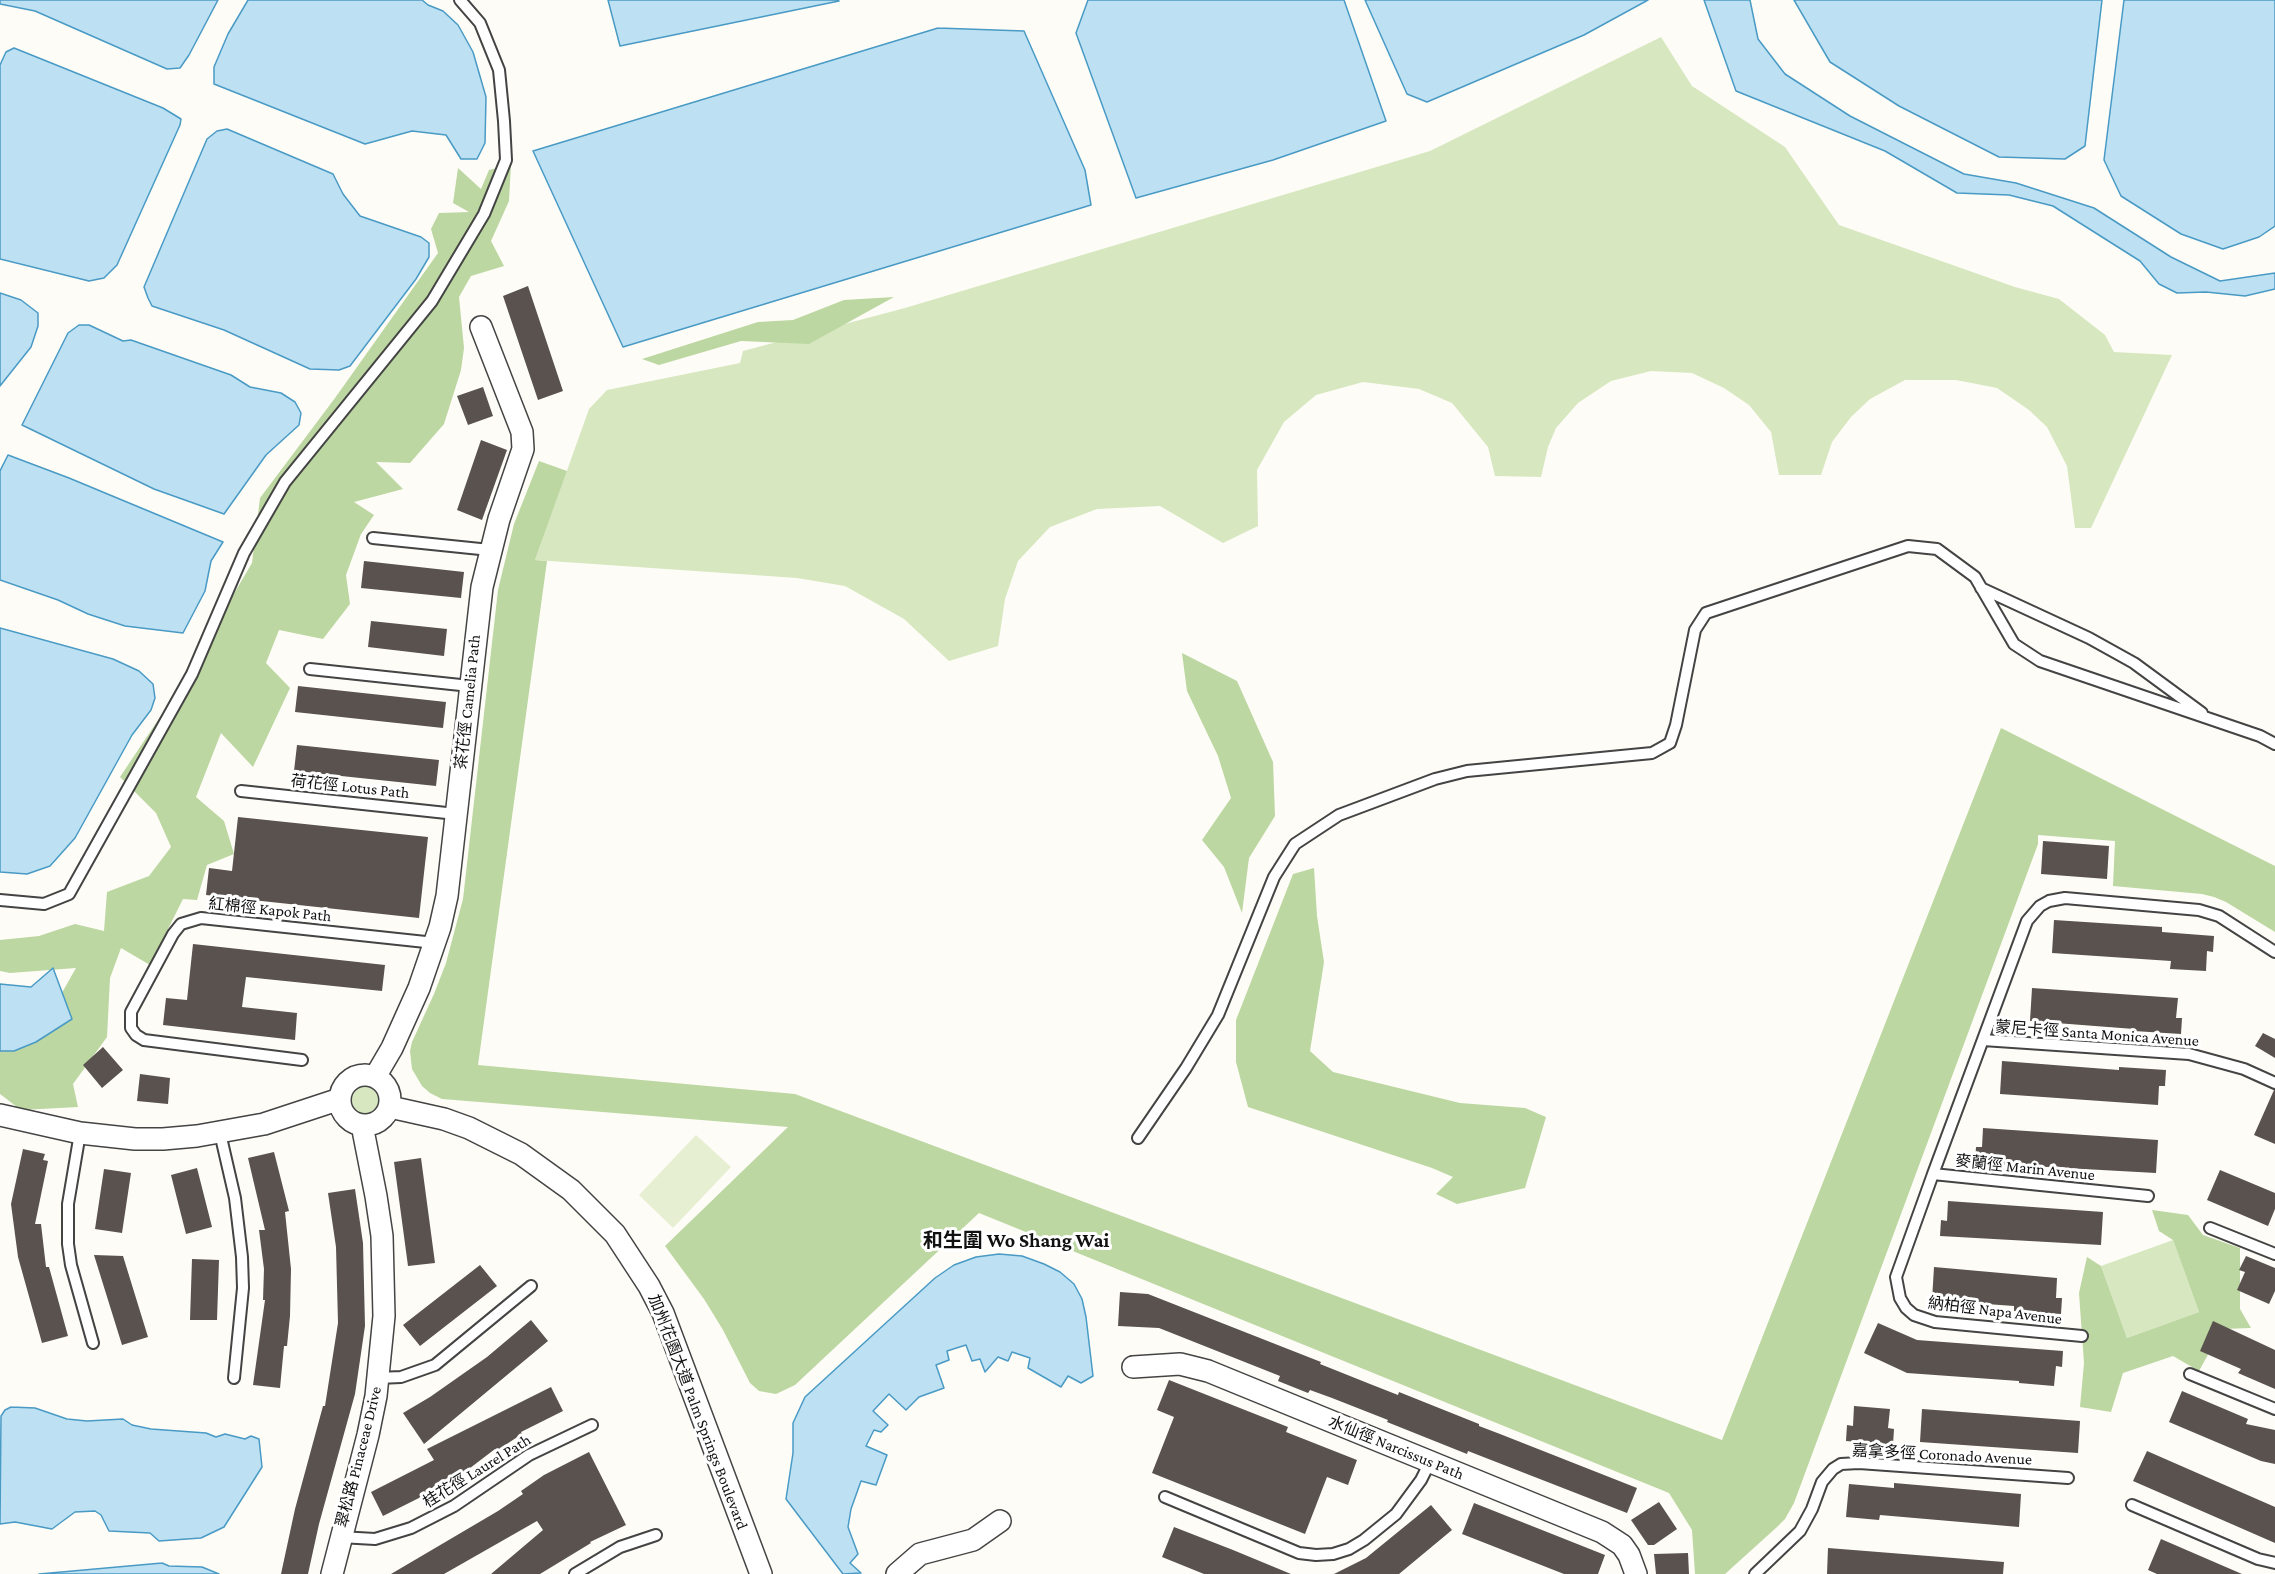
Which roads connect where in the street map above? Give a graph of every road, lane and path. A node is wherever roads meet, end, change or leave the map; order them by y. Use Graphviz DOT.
graph roads {
  1 [pos="460,0"];
  2 [pos="481,327"];
  3 [pos="374,538"];
  4 [pos="490,550"];
  5 [pos="1981,588"];
  6 [pos="310,669"];
  7 [pos="470,686"];
  8 [pos="2211,719"];
  9 [pos="2275,744"];
  10 [pos="241,791"];
  11 [pos="456,814"];
  12 [pos="0,900"];
  13 [pos="435,943"];
  14 [pos="2275,952"];
  15 [pos="1983,1040"];
  16 [pos="302,1060"];
  17 [pos="375,1077"];
  18 [pos="2275,1083"];
  19 [pos="340,1099"];
  20 [pos="390,1107"];
  21 [pos="0,1115"];
  22 [pos="362,1125"];
  23 [pos="80,1133"];
  24 [pos="220,1133"];
  25 [pos="1138,1138"];
  26 [pos="1933,1174"];
  27 [pos="2148,1196"];
  28 [pos="2210,1228"];
  29 [pos="2275,1254"];
  30 [pos="531,1286"];
  31 [pos="2082,1336"];
  32 [pos="93,1343"];
  33 [pos="1133,1367"];
  34 [pos="2190,1374"];
  35 [pos="234,1378"];
  36 [pos="378,1378"];
  37 [pos="2275,1409"];
  38 [pos="592,1425"];
  39 [pos="1430,1462"];
  40 [pos="2068,1478"];
  41 [pos="1165,1497"];
  42 [pos="2132,1505"];
  43 [pos="1000,1521"];
  44 [pos="656,1535"];
  45 [pos="340,1537"];
  46 [pos="2275,1563"];
  47 [pos="1760,1572"];
  48 [pos="332,1574"];
  49 [pos="575,1574"];
  50 [pos="760,1574"];
  51 [pos="897,1574"];
  52 [pos="1636,1574"];
  1 -- 12 [label="lane"];
  2 -- 4 [label="street, 茶花徑 Camelia Path"];
  3 -- 4 [label="lane"];
  4 -- 7 [label="street, 茶花徑 Camelia Path"];
  5 -- 8 [label="lane"];
  5 -- 8 [label="lane"];
  5 -- 25 [label="lane"];
  6 -- 7 [label="lane"];
  7 -- 11 [label="street, 茶花徑 Camelia Path"];
  8 -- 9 [label="lane"];
  10 -- 11 [label="lane, 荷花徑 Lotus Path"];
  11 -- 13 [label="street, 茶花徑 Camelia Path"];
  13 -- 16 [label="lane, 紅棉徑 Kapok Path"];
  13 -- 17 [label="street, 茶花徑 Camelia Path"];
  14 -- 15 [label="lane, 麥蘭徑 Marin Avenue"];
  15 -- 18 [label="lane, 蒙尼卡徑 Santa Monica Avenue"];
  15 -- 26 [label="lane, 麥蘭徑 Marin Avenue"];
  17 -- 19 [label="street"];
  17 -- 20 [label="street"];
  19 -- 22 [label="street"];
  19 -- 24 [label="street"];
  20 -- 22 [label="street"];
  20 -- 50 [label="street, 加州花園大道 Palm Springs Boulevard"];
  21 -- 23 [label="street"];
  22 -- 36 [label="street, 翠松路 Pinaceae Drive"];
  23 -- 24 [label="street"];
  23 -- 32 [label="lane"];
  24 -- 35 [label="lane"];
  26 -- 27 [label="lane, 麥蘭徑 Marin Avenue"];
  26 -- 31 [label="lane, 納柏徑 Napa Avenue"];
  28 -- 29 [label="lane"];
  30 -- 36 [label="lane"];
  33 -- 39 [label="street, 水仙徑 Narcissus Path"];
  34 -- 37 [label="lane"];
  36 -- 45 [label="street, 翠松路 Pinaceae Drive"];
  38 -- 45 [label="lane, 桂花徑 Laurel Path"];
  39 -- 41 [label="lane"];
  39 -- 52 [label="street, 水仙徑 Narcissus Path"];
  40 -- 47 [label="lane, 嘉拿多徑 Coronado Avenue"];
  42 -- 46 [label="lane"];
  43 -- 51 [label="street"];
  44 -- 49 [label="lane"];
  45 -- 48 [label="street, 翠松路 Pinaceae Drive"];
}
